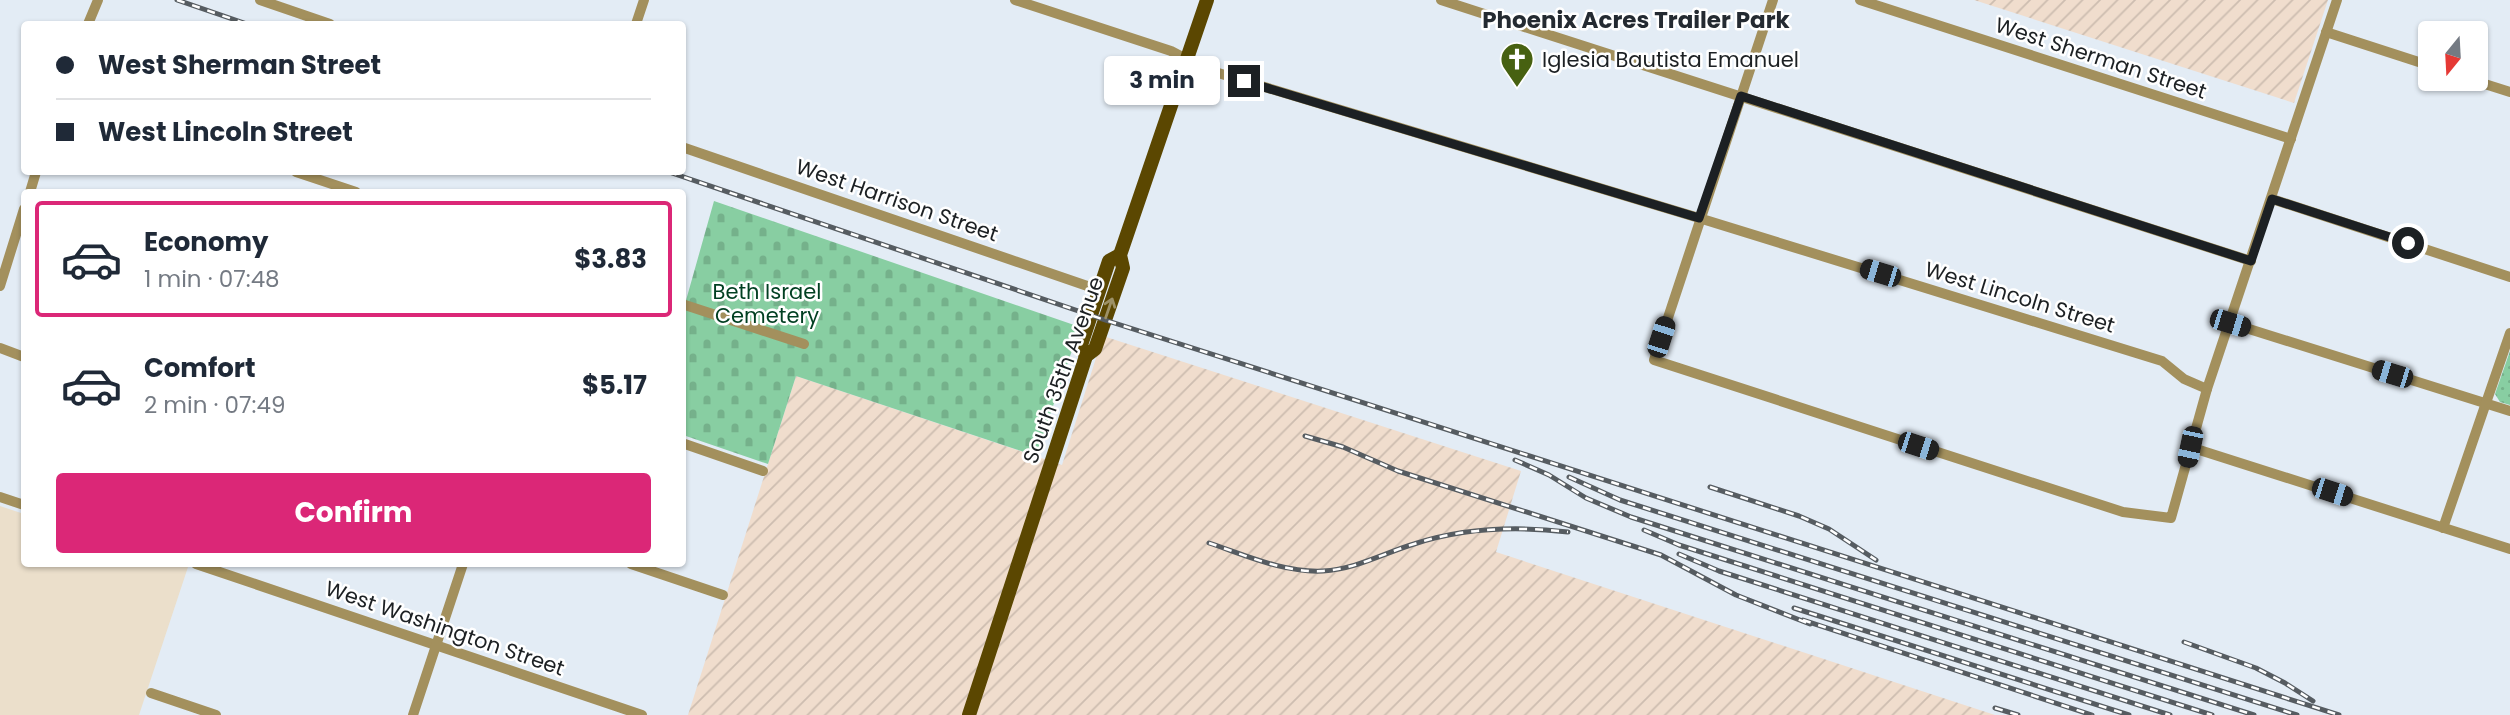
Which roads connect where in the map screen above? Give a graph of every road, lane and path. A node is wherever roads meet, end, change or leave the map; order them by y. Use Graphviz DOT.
graph roads {
  1 [pos="98,0"];
  2 [pos="260,0"];
  3 [pos="644,0"];
  4 [pos="1015,0"];
  5 [pos="1207,0"];
  6 [pos="1441,0"];
  7 [pos="1773,0"];
  8 [pos="1860,0"];
  9 [pos="2337,0"];
  10 [pos="89,21"];
  11 [pos="321,21"];
  12 [pos="637,21"];
  13 [pos="2326,33"];
  14 [pos="1187,59"];
  15 [pos="2418,62"];
  16 [pos="2488,85"];
  17 [pos="2510,92"];
  18 [pos="1741,96"];
  19 [pos="2291,139"];
  20 [pos="686,148"];
  21 [pos="305,175"];
  22 [pos="347,189"];
  23 [pos="2272,199"];
  24 [pos="1699,218"];
  25 [pos="21,221"];
  26 [pos="1120,255"];
  27 [pos="2251,261"];
  28 [pos="2510,277"];
  29 [pos="0,286"];
  30 [pos="1099,290"];
  31 [pos="686,305"];
  32 [pos="2230,323"];
  33 [pos="2510,333"];
  34 [pos="804,344"];
  35 [pos="0,348"];
  36 [pos="21,356"];
  37 [pos="1086,356"];
  38 [pos="2207,389"];
  39 [pos="2487,404"];
  40 [pos="2510,411"];
  41 [pos="686,444"];
  42 [pos="2190,447"];
  43 [pos="763,471"];
  44 [pos="0,497"];
  45 [pos="21,504"];
  46 [pos="2443,528"];
  47 [pos="2510,549"];
  48 [pos="205,567"];
  49 [pos="462,567"];
  50 [pos="640,567"];
  51 [pos="723,595"];
  52 [pos="437,645"];
  53 [pos="150,693"];
  54 [pos="216,715"];
  55 [pos="413,715"];
  56 [pos="642,715"];
  57 [pos="969,715"];
  1 -- 10 [label="street"];
  2 -- 11 [label="street"];
  3 -- 12 [label="street"];
  4 -- 14 [label="street, West Lincoln Street"];
  5 -- 14 [label="main road, South 35th Avenue"];
  6 -- 18 [label="street"];
  7 -- 18 [label="street"];
  8 -- 19 [label="street, West Sherman Street"];
  9 -- 13 [label="street"];
  13 -- 15 [label="street"];
  13 -- 19 [label="street"];
  14 -- 24 [label="street, West Lincoln Street"];
  14 -- 26 [label="main road, South 35th Avenue"];
  16 -- 17 [label="street"];
  18 -- 24 [label="street"];
  18 -- 27 [label="street"];
  19 -- 23 [label="street"];
  20 -- 30 [label="street, West Harrison Street"];
  21 -- 22 [label="street"];
  23 -- 27 [label="street"];
  23 -- 28 [label="street"];
  24 -- 38 [label="street, West Lincoln Street"];
  24 -- 42 [label="street"];
  25 -- 29 [label="street"];
  26 -- 30 [label="main road"];
  37 -- 26 [label="main road, South 35th Avenue, one-way"];
  27 -- 32 [label="street"];
  30 -- 37 [label="main road"];
  31 -- 34 [label="street"];
  32 -- 38 [label="street"];
  32 -- 39 [label="street"];
  33 -- 39 [label="street"];
  35 -- 36 [label="street"];
  37 -- 57 [label="main road, South 35th Avenue"];
  38 -- 42 [label="street"];
  39 -- 40 [label="street"];
  39 -- 46 [label="street"];
  41 -- 43 [label="street"];
  42 -- 46 [label="street"];
  44 -- 45 [label="street"];
  46 -- 47 [label="street"];
  48 -- 52 [label="street, West Washington Street"];
  49 -- 52 [label="street"];
  50 -- 51 [label="street"];
  52 -- 55 [label="street"];
  52 -- 56 [label="street, West Washington Street"];
  53 -- 54 [label="street"];
}
